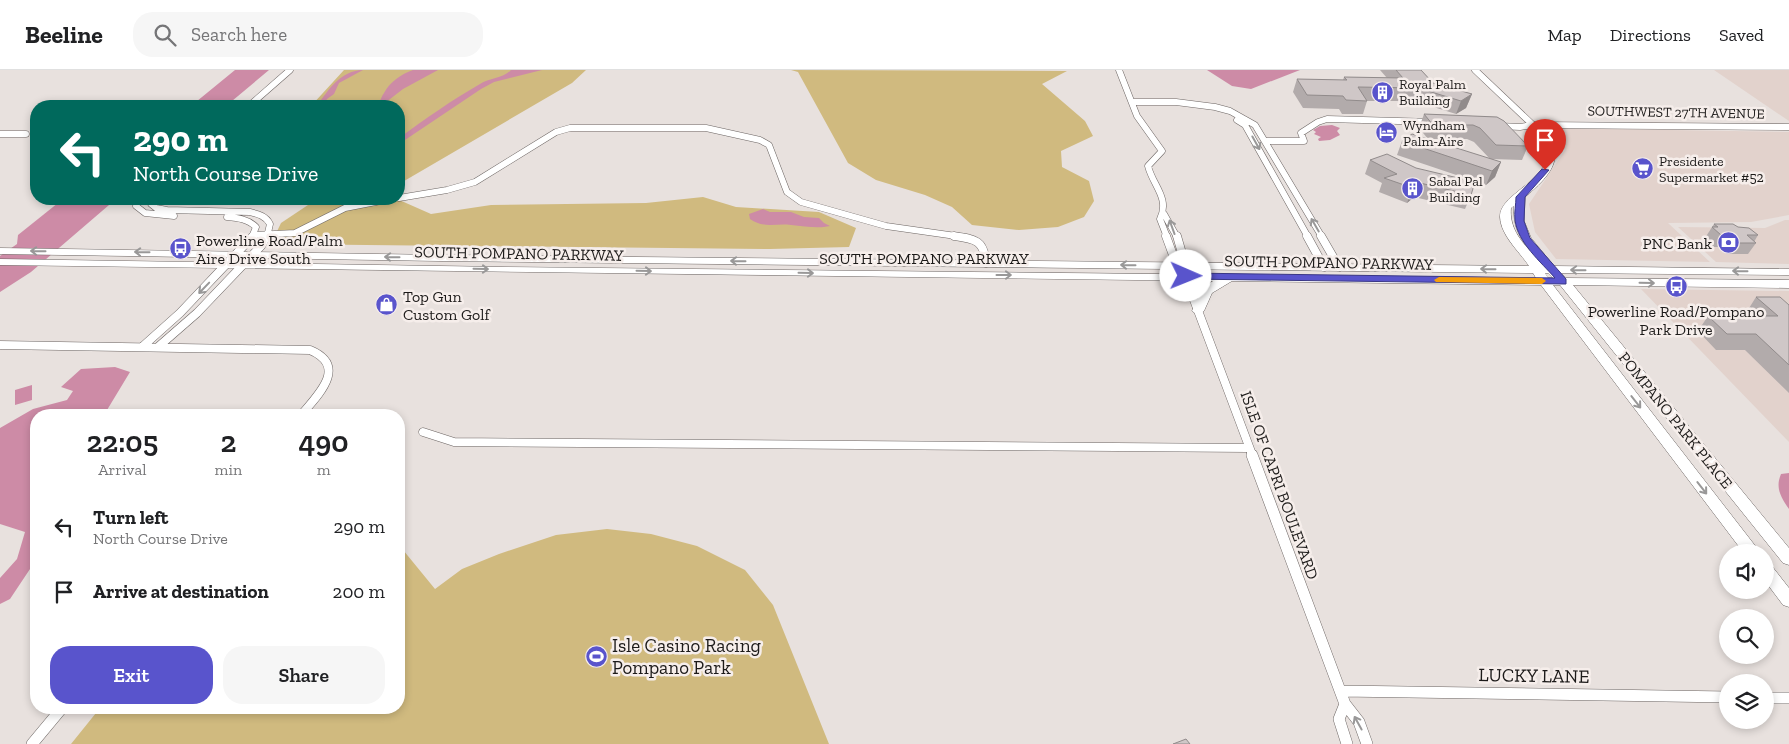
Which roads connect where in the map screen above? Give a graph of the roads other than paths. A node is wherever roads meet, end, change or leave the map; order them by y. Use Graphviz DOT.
graph roads {
  1 [pos="290,70"];
  2 [pos="1119,70"];
  3 [pos="1475,70"];
  4 [pos="256,100"];
  5 [pos="1132,104"];
  6 [pos="1443,122"];
  7 [pos="1490,124"];
  8 [pos="1533,125"];
  9 [pos="1789,127"];
  10 [pos="0,134"];
  11 [pos="26,134"];
  12 [pos="1303,139"];
  13 [pos="1266,141"];
  14 [pos="1273,175"];
  15 [pos="1286,175"];
  16 [pos="405,197"];
  17 [pos="1520,197"];
  18 [pos="136,205"];
  19 [pos="152,205"];
  20 [pos="360,205"];
  21 [pos="1292,209"];
  22 [pos="1305,209"];
  23 [pos="254,236"];
  24 [pos="269,236"];
  25 [pos="3,250"];
  26 [pos="238,253"];
  27 [pos="254,254"];
  28 [pos="510,258"];
  29 [pos="0,262"];
  30 [pos="986,263"];
  31 [pos="228,264"];
  32 [pos="245,264"];
  33 [pos="1324,267"];
  34 [pos="1340,267"];
  35 [pos="1537,269"];
  36 [pos="1552,269"];
  37 [pos="502,270"];
  38 [pos="1183,270"];
  39 [pos="1789,272"];
  40 [pos="863,274"];
  41 [pos="1232,277"];
  42 [pos="1544,281"];
  43 [pos="1563,282"];
  44 [pos="1789,284"];
  45 [pos="1198,312"];
  46 [pos="0,345"];
  47 [pos="142,347"];
  48 [pos="158,347"];
  49 [pos="306,409"];
  50 [pos="423,432"];
  51 [pos="1248,448"];
  52 [pos="1746,544"];
  53 [pos="1789,559"];
  54 [pos="1774,581"];
  55 [pos="1789,600"];
  56 [pos="1340,691"];
  57 [pos="1719,697"];
  58 [pos="1774,698"];
  59 [pos="1789,698"];
  60 [pos="1345,704"];
  61 [pos="57,714"];
  62 [pos="32,744"];
  63 [pos="1347,744"];
  64 [pos="1367,744"];
  1 -- 4 [label="street"];
  2 -- 5 [label="street"];
  3 -- 8 [label="street"];
  5 -- 13 [label="street"];
  5 -- 14 [label="street, one-way"];
  5 -- 38 [label="street, ISLE OF CAPRI BOULEVARD"];
  6 -- 12 [label="street"];
  7 -- 8 [label="street, SOUTHWEST 27TH AVENUE"];
  8 -- 9 [label="main road, SOUTHWEST 27TH AVENUE"];
  8 -- 17 [label="main road"];
  10 -- 11 [label="street"];
  12 -- 13 [label="street"];
  13 -- 15 [label="street"];
  14 -- 15 [label="street"];
  14 -- 21 [label="street"];
  15 -- 22 [label="street"];
  16 -- 30 [label="street"];
  17 -- 35 [label="main road, POMPANO PARK PLACE"];
  17 -- 36 [label="main road, POMPANO PARK PLACE"];
  18 -- 23 [label="street"];
  19 -- 24 [label="street"];
  20 -- 24 [label="street"];
  21 -- 22 [label="street"];
  21 -- 33 [label="street"];
  34 -- 22 [label="street, one-way"];
  23 -- 24 [label="street"];
  23 -- 26 [label="street"];
  24 -- 27 [label="street"];
  26 -- 25 [label="main road, SOUTH POMPANO PARKWAY, one-way"];
  26 -- 27 [label="main road, SOUTH POMPANO PARKWAY"];
  26 -- 31 [label="street"];
  28 -- 27 [label="main road, SOUTH POMPANO PARKWAY, one-way"];
  27 -- 32 [label="street"];
  30 -- 28 [label="main road, SOUTH POMPANO PARKWAY, one-way"];
  28 -- 37 [label="street"];
  29 -- 31 [label="main road, SOUTH POMPANO PARKWAY"];
  38 -- 30 [label="main road, SOUTH POMPANO PARKWAY, one-way"];
  30 -- 40 [label="main road"];
  31 -- 32 [label="main road, SOUTH POMPANO PARKWAY"];
  31 -- 47 [label="street, one-way"];
  32 -- 37 [label="main road, SOUTH POMPANO PARKWAY, one-way"];
  32 -- 48 [label="street"];
  33 -- 34 [label="main road, SOUTH POMPANO PARKWAY"];
  33 -- 38 [label="main road, SOUTH POMPANO PARKWAY"];
  35 -- 34 [label="main road, SOUTH POMPANO PARKWAY, one-way"];
  35 -- 36 [label="main road, SOUTH POMPANO PARKWAY"];
  35 -- 42 [label="main road, POMPANO PARK PLACE"];
  39 -- 36 [label="main road, SOUTH POMPANO PARKWAY, one-way"];
  36 -- 43 [label="main road, POMPANO PARK PLACE"];
  37 -- 40 [label="main road, SOUTH POMPANO PARKWAY, one-way"];
  40 -- 38 [label="main road, SOUTH POMPANO PARKWAY, one-way"];
  38 -- 41 [label="main road, SOUTH POMPANO PARKWAY"];
  38 -- 45 [label="street, ISLE OF CAPRI BOULEVARD"];
  41 -- 42 [label="main road, SOUTH POMPANO PARKWAY"];
  41 -- 45 [label="main road"];
  42 -- 43 [label="main road, SOUTH POMPANO PARKWAY"];
  42 -- 52 [label="main road, POMPANO PARK PLACE, one-way"];
  43 -- 44 [label="main road, SOUTH POMPANO PARKWAY, one-way"];
  43 -- 53 [label="main road, POMPANO PARK PLACE"];
  45 -- 51 [label="street, ISLE OF CAPRI BOULEVARD"];
  46 -- 47 [label="street"];
  47 -- 48 [label="street"];
  48 -- 49 [label="street"];
  50 -- 51 [label="street"];
  51 -- 56 [label="street, ISLE OF CAPRI BOULEVARD"];
  54 -- 55 [label="main road"];
  56 -- 57 [label="street, LUCKY LANE"];
  56 -- 60 [label="street, ISLE OF CAPRI BOULEVARD"];
  58 -- 59 [label="street"];
  60 -- 63 [label="street, ISLE OF CAPRI BOULEVARD"];
  64 -- 60 [label="street, ISLE OF CAPRI BOULEVARD, one-way"];
  61 -- 62 [label="street"];
}
